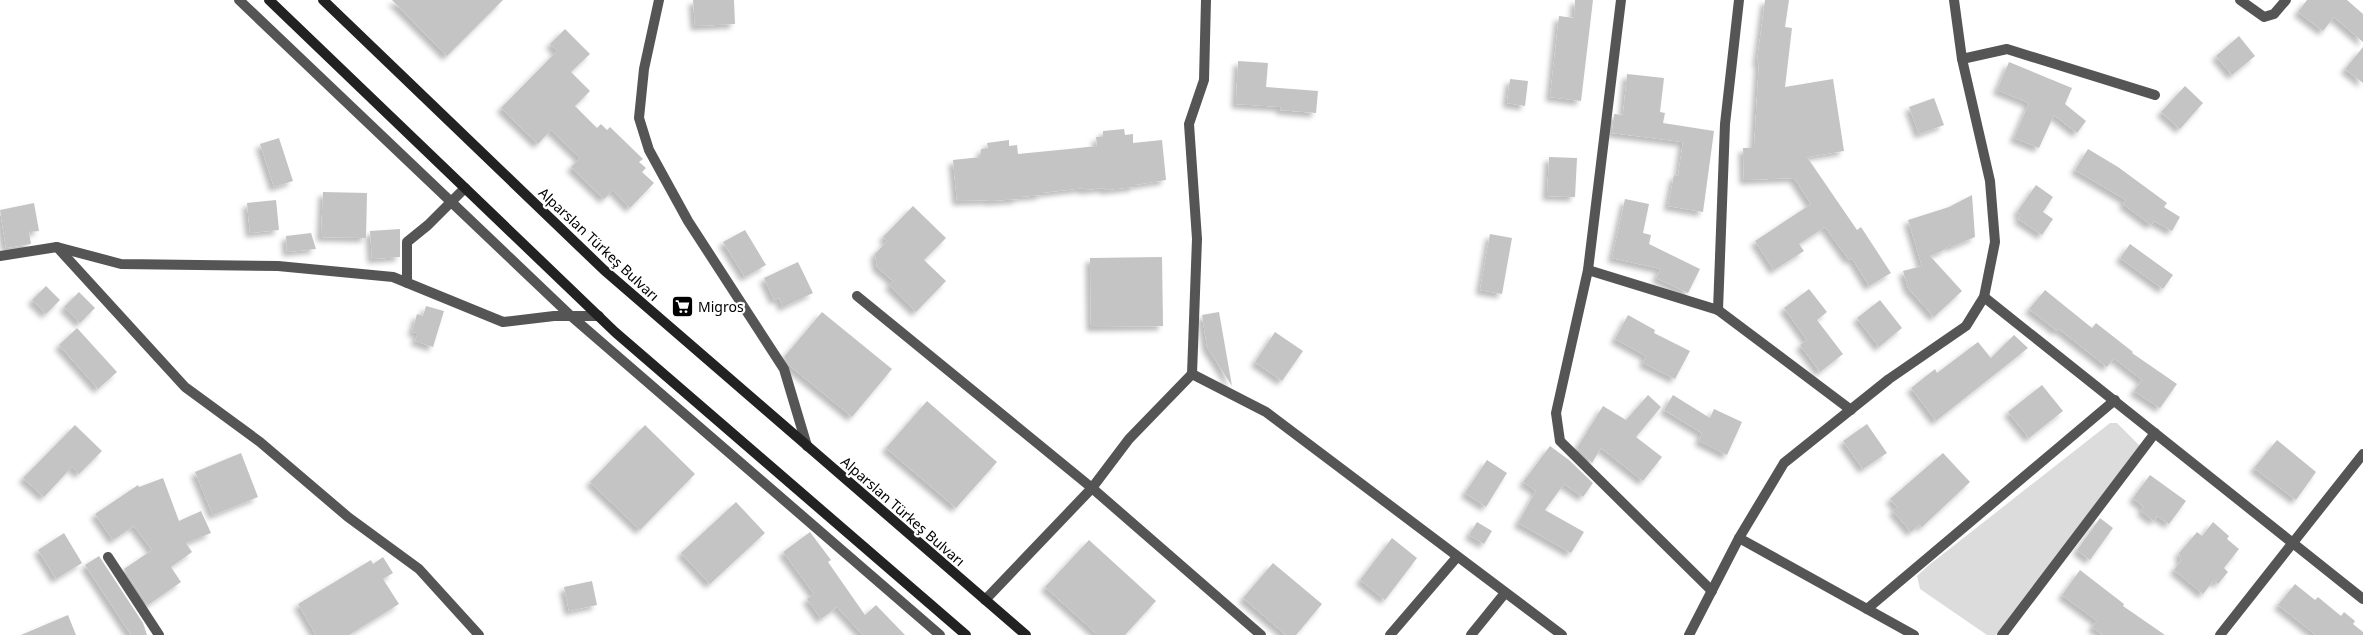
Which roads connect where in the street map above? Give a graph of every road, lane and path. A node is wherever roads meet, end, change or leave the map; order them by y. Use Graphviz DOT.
graph roads {
  1 [pos="239,0"];
  2 [pos="269,0"];
  3 [pos="323,0"];
  4 [pos="659,0"];
  5 [pos="1206,0"];
  6 [pos="1622,0"];
  7 [pos="1739,0"];
  8 [pos="1954,0"];
  9 [pos="2240,0"];
  10 [pos="2286,0"];
  11 [pos="1962,59"];
  12 [pos="2155,95"];
  13 [pos="465,188"];
  14 [pos="450,203"];
  15 [pos="57,247"];
  16 [pos="0,256"];
  17 [pos="1588,270"];
  18 [pos="407,283"];
  19 [pos="857,296"];
  20 [pos="1984,297"];
  21 [pos="1718,310"];
  22 [pos="571,316"];
  23 [pos="599,316"];
  24 [pos="1192,374"];
  25 [pos="2115,400"];
  26 [pos="1850,410"];
  27 [pos="2155,432"];
  28 [pos="807,446"];
  29 [pos="2363,454"];
  30 [pos="1092,488"];
  31 [pos="1739,538"];
  32 [pos="2295,542"];
  33 [pos="108,557"];
  34 [pos="1457,557"];
  35 [pos="1712,591"];
  36 [pos="1505,593"];
  37 [pos="2363,598"];
  38 [pos="985,600"];
  39 [pos="1866,609"];
  40 [pos="159,635"];
  41 [pos="479,635"];
  42 [pos="940,635"];
  43 [pos="966,635"];
  44 [pos="1026,635"];
  45 [pos="1261,635"];
  46 [pos="1390,635"];
  47 [pos="1471,635"];
  48 [pos="1562,635"];
  49 [pos="1689,635"];
  50 [pos="1914,635"];
  51 [pos="2002,635"];
  52 [pos="2220,635"];
  1 -- 14 [label="street"];
  2 -- 13 [label="main road"];
  3 -- 28 [label="main road, Alparslan Türkeş Bulvarı"];
  4 -- 28 [label="street"];
  5 -- 24 [label="street"];
  6 -- 17 [label="street"];
  7 -- 21 [label="street"];
  8 -- 11 [label="street"];
  9 -- 10 [label="street"];
  11 -- 12 [label="street"];
  11 -- 20 [label="street"];
  13 -- 14 [label="street"];
  13 -- 23 [label="main road"];
  14 -- 18 [label="street"];
  14 -- 22 [label="street"];
  15 -- 16 [label="street"];
  15 -- 18 [label="street"];
  15 -- 41 [label="street"];
  17 -- 21 [label="street"];
  17 -- 35 [label="street"];
  18 -- 22 [label="street"];
  19 -- 30 [label="street"];
  20 -- 25 [label="street"];
  20 -- 26 [label="street"];
  21 -- 26 [label="street"];
  22 -- 23 [label="street"];
  22 -- 42 [label="street"];
  23 -- 43 [label="main road"];
  24 -- 30 [label="street"];
  24 -- 34 [label="street"];
  25 -- 27 [label="street"];
  25 -- 39 [label="street"];
  26 -- 31 [label="street"];
  27 -- 32 [label="street"];
  27 -- 51 [label="street"];
  28 -- 38 [label="main road, Alparslan Türkeş Bulvarı"];
  29 -- 32 [label="street"];
  30 -- 38 [label="street"];
  30 -- 45 [label="street"];
  31 -- 35 [label="street"];
  31 -- 39 [label="street"];
  32 -- 37 [label="street"];
  32 -- 52 [label="street"];
  33 -- 40 [label="street"];
  34 -- 36 [label="street"];
  34 -- 46 [label="street"];
  35 -- 49 [label="street"];
  36 -- 47 [label="street"];
  36 -- 48 [label="street"];
  38 -- 44 [label="main road, Alparslan Türkeş Bulvarı"];
  39 -- 50 [label="street"];
}
